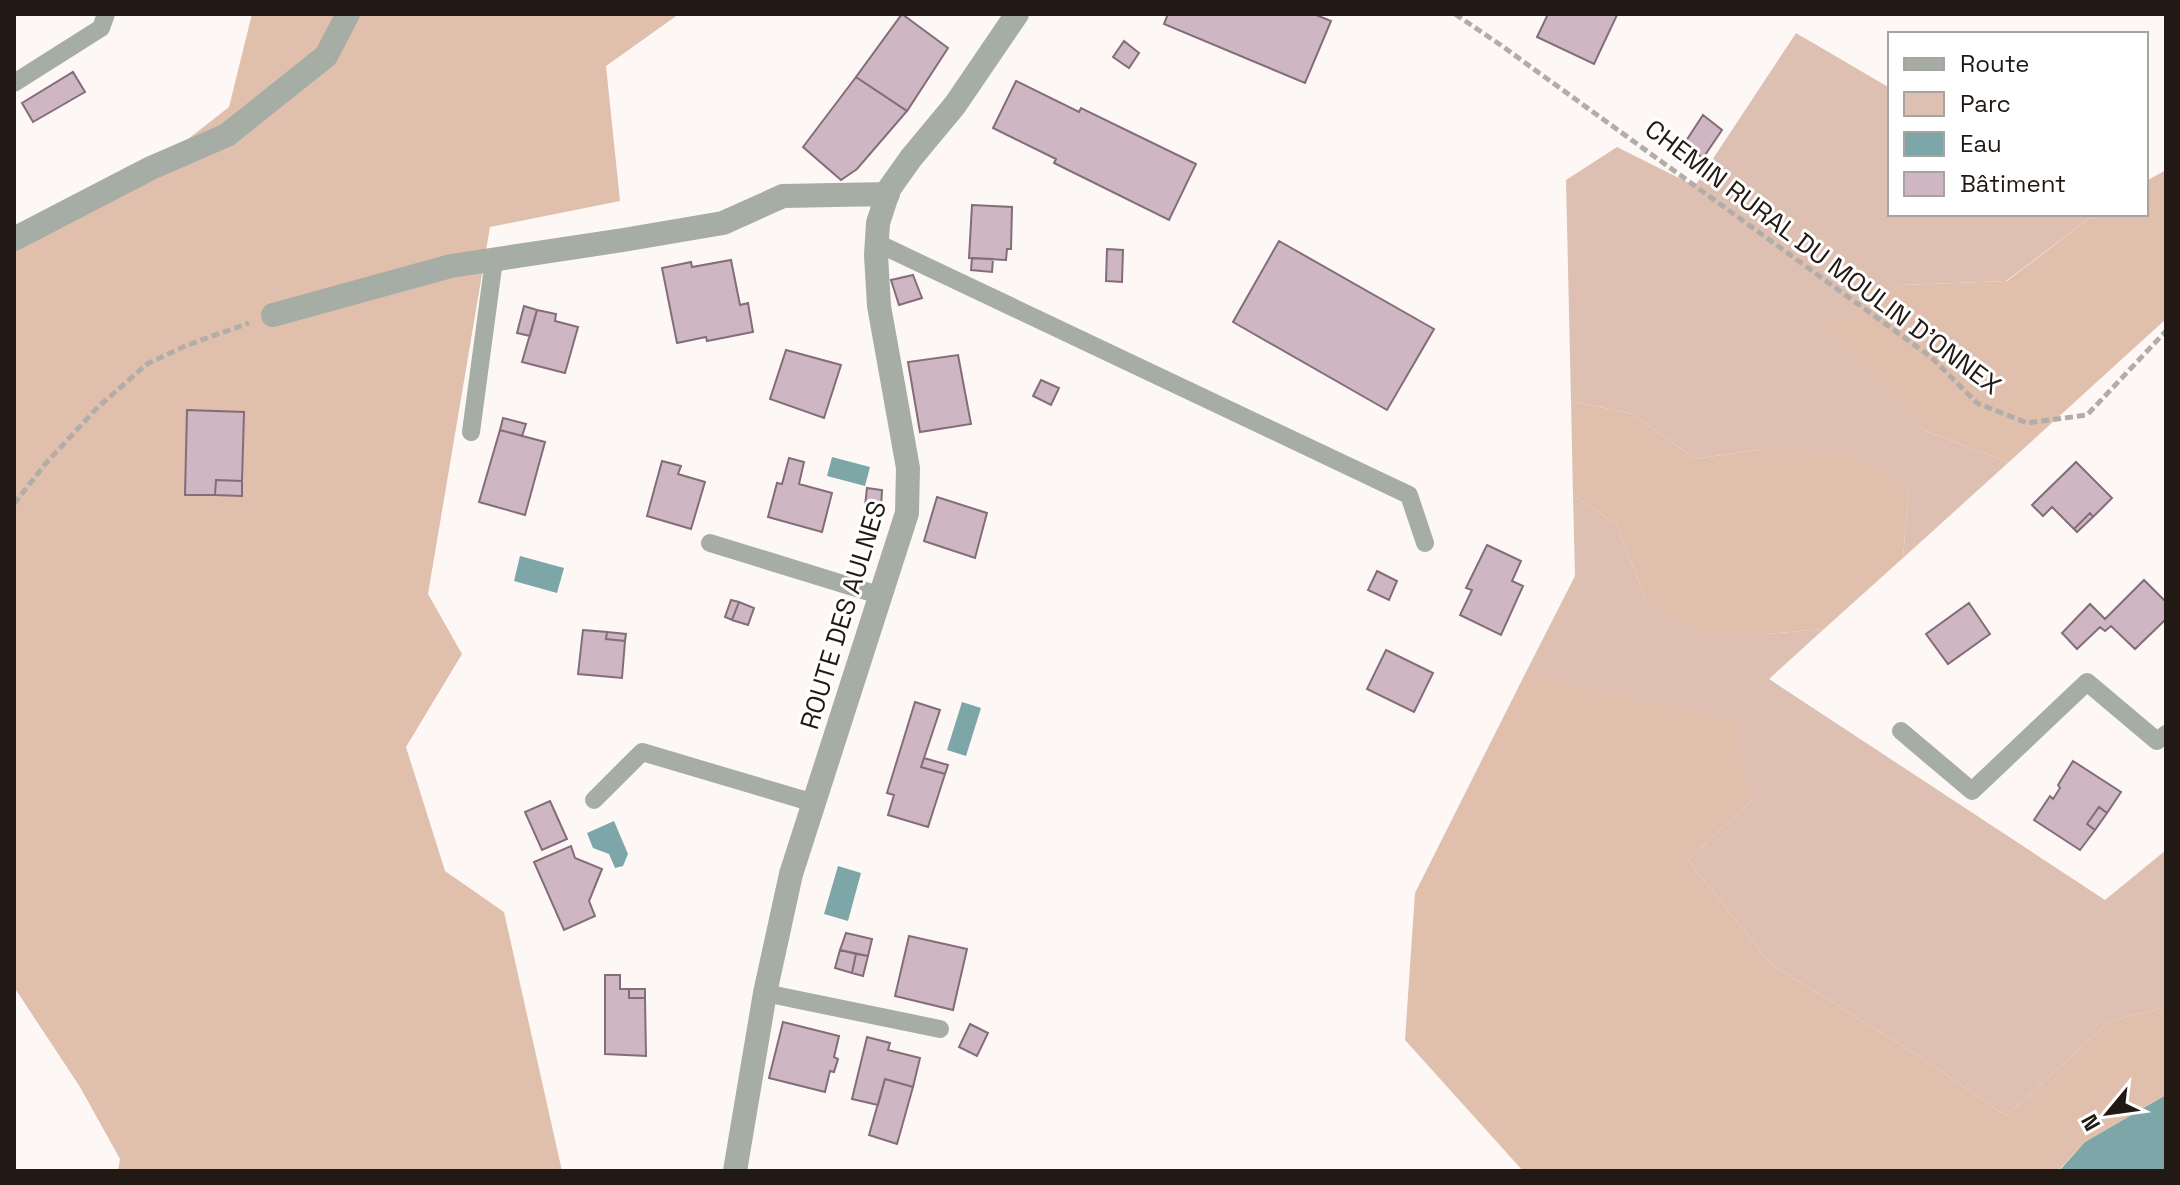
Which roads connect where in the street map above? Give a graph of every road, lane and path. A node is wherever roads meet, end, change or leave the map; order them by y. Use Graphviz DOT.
graph roads {
  1 [pos="106,14"];
  2 [pos="348,14"];
  3 [pos="1017,14"];
  4 [pos="1455,14"];
  5 [pos="14,83"];
  6 [pos="888,194"];
  7 [pos="14,239"];
  8 [pos="877,243"];
  9 [pos="494,260"];
  10 [pos="273,315"];
  11 [pos="2166,331"];
  12 [pos="471,432"];
  13 [pos="14,504"];
  14 [pos="710,543"];
  15 [pos="1425,543"];
  16 [pos="882,596"];
  17 [pos="1901,731"];
  18 [pos="2166,734"];
  19 [pos="594,800"];
  20 [pos="814,803"];
  21 [pos="765,993"];
  22 [pos="940,1029"];
  23 [pos="735,1171"];
  1 -- 5 [label="lane"];
  2 -- 7 [label="street"];
  3 -- 6 [label="street, ROUTE DES AULNES"];
  4 -- 11 [label="path, CHEMIN RURAL DU MOULIN D'ONNEX"];
  6 -- 8 [label="street, ROUTE DES AULNES"];
  6 -- 9 [label="street"];
  8 -- 15 [label="lane"];
  8 -- 16 [label="street, ROUTE DES AULNES"];
  9 -- 10 [label="street"];
  9 -- 12 [label="lane"];
  10 -- 13 [label="path"];
  14 -- 16 [label="lane"];
  16 -- 20 [label="street, ROUTE DES AULNES"];
  17 -- 18 [label="lane"];
  19 -- 20 [label="lane"];
  20 -- 21 [label="street, ROUTE DES AULNES"];
  21 -- 22 [label="lane"];
  21 -- 23 [label="street, ROUTE DES AULNES"];
}
